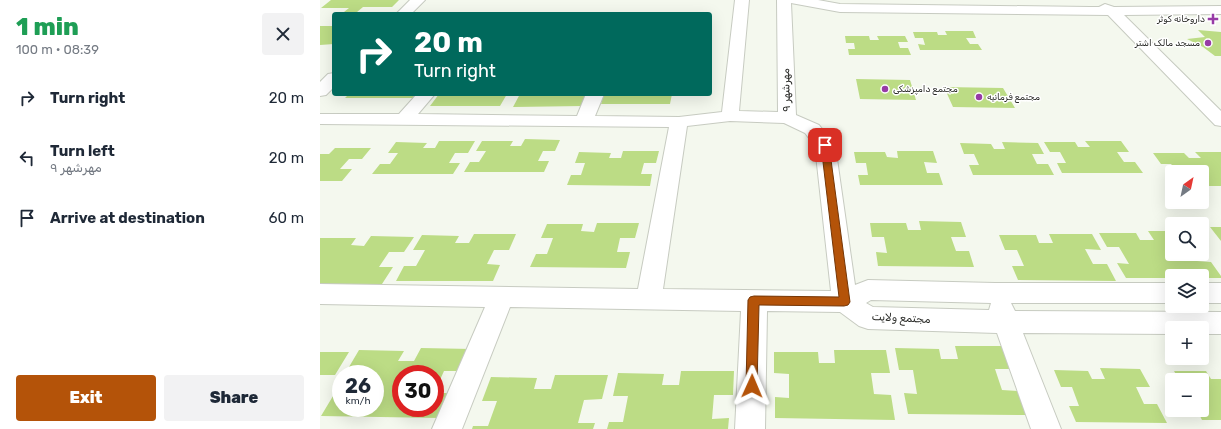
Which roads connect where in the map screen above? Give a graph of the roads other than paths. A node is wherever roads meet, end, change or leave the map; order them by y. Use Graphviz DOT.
graph roads {
  1 [pos="418,0"];
  2 [pos="742,0"];
  3 [pos="784,0"];
  4 [pos="795,0"];
  5 [pos="1059,0"];
  6 [pos="1084,0"];
  7 [pos="1030,10"];
  8 [pos="1221,10"];
  9 [pos="1112,11"];
  10 [pos="405,12"];
  11 [pos="332,80"];
  12 [pos="320,91"];
  13 [pos="424,96"];
  14 [pos="594,96"];
  15 [pos="1203,102"];
  16 [pos="1221,102"];
  17 [pos="730,116"];
  18 [pos="787,118"];
  19 [pos="320,119"];
  20 [pos="404,120"];
  21 [pos="1221,121"];
  22 [pos="584,122"];
  23 [pos="679,122"];
  24 [pos="995,293"];
  25 [pos="1165,293"];
  26 [pos="1209,293"];
  27 [pos="1221,293"];
  28 [pos="320,294"];
  29 [pos="502,296"];
  30 [pos="649,299"];
  31 [pos="754,300"];
  32 [pos="844,302"];
  33 [pos="1006,322"];
  34 [pos="1221,323"];
  35 [pos="446,429"];
  36 [pos="750,429"];
  37 [pos="1046,429"];
  1 -- 10 [label="street"];
  2 -- 17 [label="street"];
  3 -- 18 [label="street, مهرشهر ۹"];
  4 -- 7 [label="street"];
  5 -- 7 [label="street"];
  6 -- 9 [label="street"];
  7 -- 9 [label="street"];
  8 -- 9 [label="street"];
  9 -- 15 [label="street"];
  11 -- 12 [label="street"];
  13 -- 20 [label="street"];
  14 -- 22 [label="street"];
  15 -- 16 [label="street"];
  15 -- 21 [label="street"];
  17 -- 18 [label="street"];
  17 -- 23 [label="street"];
  18 -- 32 [label="street, مهرشهر ۹"];
  19 -- 20 [label="street"];
  20 -- 22 [label="street"];
  22 -- 23 [label="street"];
  23 -- 30 [label="street"];
  24 -- 25 [label="street"];
  24 -- 32 [label="street"];
  24 -- 33 [label="street"];
  26 -- 27 [label="street"];
  28 -- 29 [label="street"];
  29 -- 30 [label="street"];
  29 -- 35 [label="street"];
  30 -- 31 [label="street"];
  31 -- 32 [label="street"];
  31 -- 36 [label="street"];
  32 -- 33 [label="street, مجتمع ولایت"];
  33 -- 34 [label="street, مجتمع ولایت"];
  33 -- 37 [label="street"];
}
